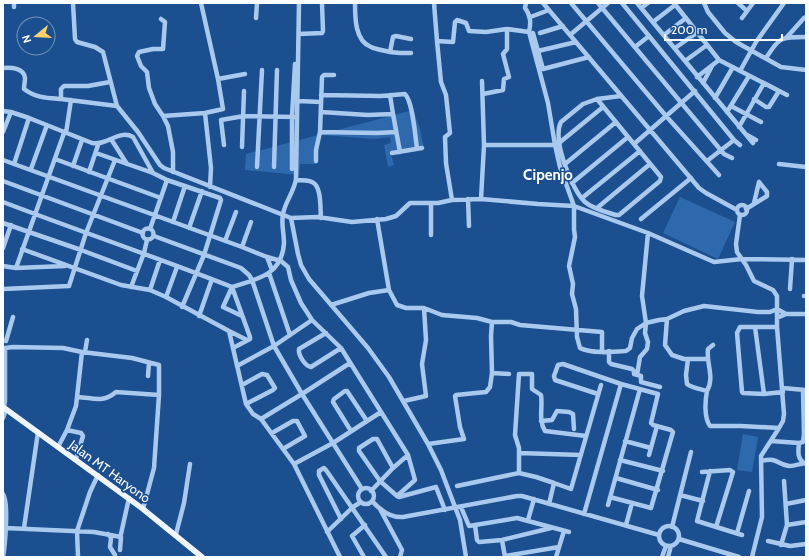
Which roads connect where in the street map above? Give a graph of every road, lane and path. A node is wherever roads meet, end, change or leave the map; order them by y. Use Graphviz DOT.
graph roads {
  1 [pos="73,3"];
  2 [pos="201,3"];
  3 [pos="257,3"];
  4 [pos="299,3"];
  5 [pos="322,3"];
  6 [pos="354,3"];
  7 [pos="434,3"];
  8 [pos="526,3"];
  9 [pos="543,3"];
  10 [pos="571,3"];
  11 [pos="598,3"];
  12 [pos="608,3"];
  13 [pos="622,3"];
  14 [pos="637,3"];
  15 [pos="648,3"];
  16 [pos="704,3"];
  17 [pos="738,3"];
  18 [pos="753,3"];
  19 [pos="784,3"];
  20 [pos="675,4"];
  21 [pos="602,8"];
  22 [pos="641,8"];
  23 [pos="549,10"];
  24 [pos="747,11"];
  25 [pos="533,16"];
  26 [pos="806,17"];
  27 [pos="256,18"];
  28 [pos="686,18"];
  29 [pos="742,18"];
  30 [pos="161,19"];
  31 [pos="586,21"];
  32 [pos="653,22"];
  33 [pos="563,26"];
  34 [pos="796,27"];
  35 [pos="506,29"];
  36 [pos="698,32"];
  37 [pos="531,33"];
  38 [pos="540,33"];
  39 [pos="299,34"];
  40 [pos="570,35"];
  41 [pos="664,35"];
  42 [pos="649,36"];
  43 [pos="787,37"];
  44 [pos="796,37"];
  45 [pos="806,37"];
  46 [pos="411,39"];
  47 [pos="437,41"];
  48 [pos="576,42"];
  49 [pos="708,45"];
  50 [pos="635,47"];
  51 [pos="675,48"];
  52 [pos="538,51"];
  53 [pos="751,51"];
  54 [pos="390,52"];
  55 [pos="411,53"];
  56 [pos="589,57"];
  57 [pos="766,58"];
  58 [pos="719,60"];
  59 [pos="685,61"];
  60 [pos="295,64"];
  61 [pos="713,64"];
  62 [pos="733,67"];
  63 [pos="3,68"];
  64 [pos="262,70"];
  65 [pos="277,70"];
  66 [pos="806,70"];
  67 [pos="740,71"];
  68 [pos="245,74"];
  69 [pos="334,75"];
  70 [pos="749,76"];
  71 [pos="697,77"];
  72 [pos="218,78"];
  73 [pos="482,81"];
  74 [pos="110,82"];
  75 [pos="703,83"];
  76 [pos="764,83"];
  77 [pos="244,91"];
  78 [pos="695,91"];
  79 [pos="779,91"];
  80 [pos="483,94"];
  81 [pos="321,95"];
  82 [pos="390,95"];
  83 [pos="787,95"];
  84 [pos="621,96"];
  85 [pos="715,98"];
  86 [pos="61,99"];
  87 [pos="597,99"];
  88 [pos="754,99"];
  89 [pos="71,100"];
  90 [pos="298,100"];
  91 [pos="321,102"];
  92 [pos="681,103"];
  93 [pos="118,106"];
  94 [pos="731,106"];
  95 [pos="603,107"];
  96 [pos="3,111"];
  97 [pos="11,112"];
  98 [pos="321,112"];
  99 [pos="727,112"];
  100 [pos="205,113"];
  101 [pos="393,114"];
  102 [pos="746,114"];
  103 [pos="163,116"];
  104 [pos="244,116"];
  105 [pos="259,116"];
  106 [pos="276,116"];
  107 [pos="666,116"];
  108 [pos="295,117"];
  109 [pos="29,118"];
  110 [pos="616,122"];
  111 [pos="760,122"];
  112 [pos="47,126"];
  113 [pos="739,127"];
  114 [pos="650,130"];
  115 [pos="3,131"];
  116 [pos="320,132"];
  117 [pos="396,132"];
  118 [pos="65,133"];
  119 [pos="628,137"];
  120 [pos="111,139"];
  121 [pos="82,140"];
  122 [pos="734,140"];
  123 [pos="754,141"];
  124 [pos="557,144"];
  125 [pos="634,144"];
  126 [pos="98,145"];
  127 [pos="224,145"];
  128 [pos="484,145"];
  129 [pos="740,145"];
  130 [pos="242,147"];
  131 [pos="640,151"];
  132 [pos="721,151"];
  133 [pos="400,152"];
  134 [pos="96,153"];
  135 [pos="392,153"];
  136 [pos="732,158"];
  137 [pos="55,159"];
  138 [pos="3,160"];
  139 [pos="115,160"];
  140 [pos="316,161"];
  141 [pos="707,161"];
  142 [pos="14,164"];
  143 [pos="127,164"];
  144 [pos="565,164"];
  145 [pos="650,164"];
  146 [pos="779,164"];
  147 [pos="73,166"];
  148 [pos="257,167"];
  149 [pos="274,167"];
  150 [pos="806,167"];
  151 [pos="31,169"];
  152 [pos="292,169"];
  153 [pos="89,172"];
  154 [pos="173,172"];
  155 [pos="153,173"];
  156 [pos="719,175"];
  157 [pos="49,177"];
  158 [pos="690,178"];
  159 [pos="108,179"];
  160 [pos="3,180"];
  161 [pos="167,180"];
  162 [pos="296,180"];
  163 [pos="572,183"];
  164 [pos="185,186"];
  165 [pos="210,187"];
  166 [pos="202,191"];
  167 [pos="42,195"];
  168 [pos="102,196"];
  169 [pos="161,198"];
  170 [pos="582,198"];
  171 [pos="468,199"];
  172 [pos="481,199"];
  173 [pos="452,200"];
  174 [pos="3,202"];
  175 [pos="431,203"];
  176 [pos="754,203"];
  177 [pos="574,206"];
  178 [pos="597,208"];
  179 [pos="746,209"];
  180 [pos="737,210"];
  181 [pos="236,212"];
  182 [pos="35,214"];
  183 [pos="283,214"];
  184 [pos="93,215"];
  185 [pos="155,215"];
  186 [pos="740,215"];
  187 [pos="291,218"];
  188 [pos="321,218"];
  189 [pos="641,218"];
  190 [pos="377,219"];
  191 [pos="3,222"];
  192 [pos="173,222"];
  193 [pos="251,222"];
  194 [pos="11,225"];
  195 [pos="469,226"];
  196 [pos="190,228"];
  197 [pos="150,229"];
  198 [pos="28,231"];
  199 [pos="86,233"];
  200 [pos="143,233"];
  201 [pos="648,233"];
  202 [pos="210,235"];
  203 [pos="431,235"];
  204 [pos="154,236"];
  205 [pos="147,240"];
  206 [pos="225,241"];
  207 [pos="242,247"];
  208 [pos="3,248"];
  209 [pos="22,249"];
  210 [pos="81,250"];
  211 [pos="144,253"];
  212 [pos="204,255"];
  213 [pos="267,257"];
  214 [pos="742,259"];
  215 [pos="792,259"];
  216 [pos="160,260"];
  217 [pos="281,260"];
  218 [pos="806,260"];
  219 [pos="3,266"];
  220 [pos="66,266"];
  221 [pos="177,267"];
  222 [pos="16,268"];
  223 [pos="75,268"];
  224 [pos="137,272"];
  225 [pos="271,272"];
  226 [pos="196,273"];
  227 [pos="212,279"];
  228 [pos="252,280"];
  229 [pos="131,287"];
  230 [pos="232,287"];
  231 [pos="3,289"];
  232 [pos="790,289"];
  233 [pos="150,290"];
  234 [pos="389,290"];
  235 [pos="166,297"];
  236 [pos="331,305"];
  237 [pos="182,307"];
  238 [pos="424,308"];
  239 [pos="777,309"];
  240 [pos="786,314"];
  241 [pos="806,314"];
  242 [pos="199,316"];
  243 [pos="242,316"];
  244 [pos="13,318"];
  245 [pos="777,318"];
  246 [pos="667,319"];
  247 [pos="312,320"];
  248 [pos="492,322"];
  249 [pos="646,323"];
  250 [pos="755,327"];
  251 [pos="777,327"];
  252 [pos="229,331"];
  253 [pos="577,331"];
  254 [pos="326,333"];
  255 [pos="290,335"];
  256 [pos="4,340"];
  257 [pos="87,340"];
  258 [pos="247,340"];
  259 [pos="713,345"];
  260 [pos="274,346"];
  261 [pos="5,348"];
  262 [pos="233,348"];
  263 [pos="341,348"];
  264 [pos="609,351"];
  265 [pos="83,352"];
  266 [pos="602,352"];
  267 [pos="688,359"];
  268 [pos="708,359"];
  269 [pos="350,362"];
  270 [pos="150,363"];
  271 [pos="237,366"];
  272 [pos="492,373"];
  273 [pos="509,374"];
  274 [pos="637,375"];
  275 [pos="148,376"];
  276 [pos="622,384"];
  277 [pos="242,385"];
  278 [pos="601,385"];
  279 [pos="660,387"];
  280 [pos="640,389"];
  281 [pos="783,390"];
  282 [pos="805,390"];
  283 [pos="707,391"];
  284 [pos="302,394"];
  285 [pos="598,394"];
  286 [pos="764,394"];
  287 [pos="159,395"];
  288 [pos="78,397"];
  289 [pos="404,401"];
  290 [pos="246,404"];
  291 [pos="4,407"];
  292 [pos="381,412"];
  293 [pos="3,418"];
  294 [pos="261,419"];
  295 [pos="367,421"];
  296 [pos="541,421"];
  297 [pos="657,426"];
  298 [pos="779,428"];
  299 [pos="574,429"];
  300 [pos="67,430"];
  301 [pos="351,431"];
  302 [pos="38,432"];
  303 [pos="272,433"];
  304 [pos="805,434"];
  305 [pos="586,436"];
  306 [pos="625,441"];
  307 [pos="771,441"];
  308 [pos="333,443"];
  309 [pos="799,443"];
  310 [pos="428,444"];
  311 [pos="58,447"];
  312 [pos="651,448"];
  313 [pos="283,449"];
  314 [pos="691,452"];
  315 [pos="519,453"];
  316 [pos="408,455"];
  317 [pos="581,455"];
  318 [pos="649,455"];
  319 [pos="76,459"];
  320 [pos="620,460"];
  321 [pos="761,461"];
  322 [pos="190,464"];
  323 [pos="294,464"];
  324 [pos="806,464"];
  325 [pos="393,468"];
  326 [pos="663,471"];
  327 [pos="710,471"];
  328 [pos="702,472"];
  329 [pos="519,473"];
  330 [pos="98,475"];
  331 [pos="616,478"];
  332 [pos="380,481"];
  333 [pos="784,481"];
  334 [pos="554,483"];
  335 [pos="457,486"];
  336 [pos="362,489"];
  337 [pos="658,490"];
  338 [pos="371,491"];
  339 [pos="749,491"];
  340 [pos="3,494"];
  341 [pos="680,495"];
  342 [pos="396,496"];
  343 [pos="610,497"];
  344 [pos="129,498"];
  345 [pos="534,499"];
  346 [pos="806,500"];
  347 [pos="372,501"];
  348 [pos="703,501"];
  349 [pos="361,502"];
  350 [pos="632,503"];
  351 [pos="549,504"];
  352 [pos="786,504"];
  353 [pos="608,506"];
  354 [pos="353,507"];
  355 [pos="461,507"];
  356 [pos="143,508"];
  357 [pos="455,508"];
  358 [pos="380,509"];
  359 [pos="445,510"];
  360 [pos="584,514"];
  361 [pos="341,519"];
  362 [pos="528,520"];
  363 [pos="806,522"];
  364 [pos="364,525"];
  365 [pos="475,525"];
  366 [pos="626,525"];
  367 [pos="787,525"];
  368 [pos="672,527"];
  369 [pos="716,527"];
  370 [pos="5,528"];
  371 [pos="24,528"];
  372 [pos="553,528"];
  373 [pos="77,531"];
  374 [pos="564,531"];
  375 [pos="327,532"];
  376 [pos="569,532"];
  377 [pos="737,533"];
  378 [pos="108,534"];
  379 [pos="122,534"];
  380 [pos="176,534"];
  381 [pos="659,535"];
  382 [pos="742,535"];
  383 [pos="502,540"];
  384 [pos="679,540"];
  385 [pos="768,541"];
  386 [pos="806,544"];
  387 [pos="781,545"];
  388 [pos="668,546"];
  389 [pos="559,547"];
  390 [pos="120,550"];
  391 [pos="115,555"];
  392 [pos="196,555"];
  393 [pos="3,557"];
  394 [pos="78,557"];
  395 [pos="202,557"];
  396 [pos="340,557"];
  397 [pos="364,557"];
  398 [pos="386,557"];
  399 [pos="400,557"];
  400 [pos="466,557"];
  401 [pos="505,557"];
  402 [pos="556,557"];
  403 [pos="662,557"];
  404 [pos="668,557"];
  405 [pos="739,557"];
  406 [pos="752,557"];
  1 -- 74 [label="street"];
  2 -- 72 [label="street"];
  3 -- 27 [label="street"];
  4 -- 39 [label="street"];
  5 -- 39 [label="street"];
  6 -- 54 [label="street"];
  7 -- 47 [label="street"];
  8 -- 37 [label="street"];
  9 -- 23 [label="street"];
  10 -- 31 [label="street"];
  11 -- 21 [label="street"];
  12 -- 21 [label="street"];
  13 -- 42 [label="street"];
  14 -- 22 [label="street"];
  15 -- 22 [label="street"];
  16 -- 53 [label="street"];
  17 -- 24 [label="street"];
  18 -- 24 [label="street"];
  19 -- 53 [label="street"];
  20 -- 28 [label="street"];
  20 -- 32 [label="street"];
  21 -- 31 [label="street"];
  21 -- 50 [label="street"];
  22 -- 32 [label="street"];
  23 -- 25 [label="street"];
  23 -- 33 [label="street"];
  24 -- 29 [label="street"];
  26 -- 34 [label="street"];
  28 -- 36 [label="street"];
  28 -- 41 [label="street"];
  30 -- 103 [label="street"];
  31 -- 40 [label="street"];
  31 -- 107 [label="street"];
  32 -- 41 [label="street"];
  33 -- 38 [label="street"];
  33 -- 40 [label="street"];
  34 -- 43 [label="street"];
  34 -- 44 [label="street"];
  35 -- 37 [label="street"];
  35 -- 47 [label="street"];
  35 -- 80 [label="street"];
  36 -- 49 [label="street"];
  36 -- 51 [label="street"];
  37 -- 52 [label="street"];
  37 -- 124 [label="street"];
  39 -- 90 [label="street"];
  40 -- 48 [label="street"];
  41 -- 51 [label="street"];
  42 -- 50 [label="street"];
  42 -- 78 [label="street"];
  43 -- 44 [label="street"];
  43 -- 57 [label="street"];
  44 -- 45 [label="street"];
  46 -- 54 [label="street"];
  47 -- 173 [label="street"];
  48 -- 52 [label="street"];
  48 -- 56 [label="street"];
  49 -- 58 [label="street"];
  49 -- 59 [label="street"];
  50 -- 92 [label="street"];
  51 -- 59 [label="street"];
  52 -- 56 [label="street"];
  53 -- 57 [label="street"];
  53 -- 67 [label="street"];
  54 -- 55 [label="street"];
  56 -- 84 [label="street"];
  57 -- 66 [label="street"];
  58 -- 61 [label="street"];
  58 -- 62 [label="street"];
  59 -- 71 [label="street"];
  60 -- 108 [label="street"];
  61 -- 71 [label="street"];
  61 -- 75 [label="street"];
  62 -- 67 [label="street"];
  62 -- 85 [label="street"];
  63 -- 86 [label="street"];
  64 -- 105 [label="street"];
  65 -- 106 [label="street"];
  67 -- 70 [label="street"];
  68 -- 72 [label="street"];
  69 -- 81 [label="street"];
  70 -- 76 [label="street"];
  70 -- 94 [label="street"];
  71 -- 75 [label="street"];
  72 -- 100 [label="street"];
  73 -- 80 [label="street"];
  74 -- 86 [label="street"];
  74 -- 93 [label="street"];
  75 -- 85 [label="street"];
  76 -- 79 [label="street"];
  76 -- 88 [label="street"];
  77 -- 104 [label="street"];
  78 -- 92 [label="street"];
  78 -- 122 [label="street"];
  79 -- 83 [label="street"];
  79 -- 88 [label="street"];
  80 -- 128 [label="street"];
  81 -- 82 [label="street"];
  81 -- 91 [label="street"];
  82 -- 101 [label="street"];
  82 -- 133 [label="street"];
  84 -- 87 [label="street"];
  84 -- 114 [label="street"];
  85 -- 99 [label="street"];
  86 -- 89 [label="street"];
  87 -- 95 [label="street"];
  87 -- 124 [label="street"];
  88 -- 102 [label="street"];
  89 -- 93 [label="street"];
  89 -- 118 [label="street"];
  90 -- 91 [label="street"];
  90 -- 108 [label="street"];
  91 -- 98 [label="street"];
  92 -- 107 [label="street"];
  92 -- 132 [label="street"];
  93 -- 154 [label="street"];
  94 -- 99 [label="street"];
  94 -- 102 [label="street"];
  95 -- 110 [label="street"];
  95 -- 124 [label="street"];
  96 -- 97 [label="street"];
  97 -- 109 [label="street"];
  97 -- 115 [label="street"];
  98 -- 101 [label="street"];
  98 -- 116 [label="street"];
  99 -- 113 [label="street"];
  100 -- 103 [label="street"];
  100 -- 165 [label="street"];
  101 -- 117 [label="street"];
  102 -- 111 [label="street"];
  102 -- 113 [label="street"];
  103 -- 154 [label="street"];
  104 -- 105 [label="street"];
  104 -- 127 [label="street"];
  104 -- 130 [label="street"];
  105 -- 106 [label="street"];
  105 -- 148 [label="street"];
  106 -- 108 [label="street"];
  106 -- 149 [label="street"];
  107 -- 114 [label="street"];
  107 -- 141 [label="street"];
  108 -- 152 [label="street"];
  108 -- 162 [label="street"];
  109 -- 112 [label="street"];
  109 -- 142 [label="street"];
  110 -- 119 [label="street"];
  110 -- 144 [label="street"];
  112 -- 118 [label="street"];
  112 -- 151 [label="street"];
  113 -- 123 [label="street"];
  114 -- 125 [label="street"];
  114 -- 158 [label="street"];
  116 -- 117 [label="street"];
  116 -- 140 [label="street"];
  117 -- 133 [label="street"];
  118 -- 121 [label="street"];
  118 -- 137 [label="street"];
  119 -- 125 [label="street"];
  119 -- 163 [label="street"];
  120 -- 126 [label="street"];
  120 -- 143 [label="street"];
  120 -- 155 [label="street"];
  121 -- 126 [label="street"];
  121 -- 147 [label="street"];
  122 -- 129 [label="street"];
  122 -- 132 [label="street"];
  124 -- 128 [label="street"];
  124 -- 144 [label="street"];
  124 -- 177 [label="street"];
  125 -- 131 [label="street"];
  126 -- 134 [label="street"];
  128 -- 172 [label="street"];
  131 -- 145 [label="street"];
  131 -- 170 [label="street"];
  132 -- 136 [label="street"];
  132 -- 141 [label="street"];
  133 -- 135 [label="street"];
  134 -- 139 [label="street"];
  134 -- 153 [label="street"];
  137 -- 147 [label="street"];
  137 -- 157 [label="street"];
  138 -- 142 [label="street"];
  139 -- 143 [label="street"];
  139 -- 159 [label="street"];
  141 -- 156 [label="street"];
  142 -- 151 [label="street"];
  143 -- 155 [label="street"];
  144 -- 163 [label="street"];
  145 -- 178 [label="street"];
  145 -- 178 [label="street"];
  146 -- 150 [label="street"];
  147 -- 153 [label="street"];
  151 -- 157 [label="street"];
  153 -- 159 [label="street"];
  154 -- 165 [label="street"];
  155 -- 161 [label="street"];
  157 -- 167 [label="street"];
  157 -- 168 [label="street"];
  158 -- 180 [label="street"];
  158 -- 189 [label="street"];
  159 -- 168 [label="street"];
  159 -- 169 [label="street"];
  160 -- 167 [label="street"];
  161 -- 164 [label="street"];
  161 -- 169 [label="street"];
  162 -- 183 [label="street"];
  162 -- 188 [label="street"];
  163 -- 170 [label="street"];
  164 -- 166 [label="street"];
  164 -- 192 [label="street"];
  165 -- 183 [label="street"];
  166 -- 196 [label="street"];
  166 -- 202 [label="street"];
  167 -- 182 [label="street"];
  167 -- 184 [label="street"];
  168 -- 184 [label="street"];
  168 -- 185 [label="street"];
  169 -- 185 [label="street"];
  170 -- 178 [label="street"];
  171 -- 172 [label="street"];
  171 -- 173 [label="street"];
  171 -- 195 [label="street"];
  172 -- 177 [label="street"];
  173 -- 175 [label="street"];
  174 -- 182 [label="street"];
  175 -- 190 [label="street"];
  175 -- 203 [label="street"];
  176 -- 179 [label="street"];
  177 -- 201 [label="street"];
  177 -- 253 [label="street"];
  179 -- 180 [label="street"];
  179 -- 186 [label="street"];
  180 -- 186 [label="street"];
  181 -- 206 [label="street"];
  182 -- 198 [label="street"];
  182 -- 199 [label="street"];
  183 -- 187 [label="street"];
  183 -- 217 [label="street"];
  184 -- 199 [label="street"];
  184 -- 200 [label="street"];
  185 -- 192 [label="street"];
  185 -- 197 [label="street"];
  186 -- 214 [label="street"];
  187 -- 188 [label="street"];
  187 -- 236 [label="street"];
  188 -- 190 [label="street"];
  190 -- 234 [label="street"];
  191 -- 194 [label="street"];
  192 -- 196 [label="street"];
  193 -- 207 [label="street"];
  194 -- 198 [label="street"];
  194 -- 208 [label="street"];
  196 -- 202 [label="street"];
  197 -- 200 [label="street"];
  197 -- 204 [label="street"];
  198 -- 209 [label="street"];
  198 -- 210 [label="street"];
  199 -- 210 [label="street"];
  199 -- 211 [label="street"];
  200 -- 205 [label="street"];
  201 -- 214 [label="street"];
  201 -- 249 [label="street"];
  202 -- 206 [label="street"];
  202 -- 212 [label="street"];
  204 -- 205 [label="street"];
  204 -- 212 [label="street"];
  205 -- 211 [label="street"];
  206 -- 207 [label="street"];
  207 -- 213 [label="street"];
  209 -- 220 [label="street"];
  209 -- 222 [label="street"];
  210 -- 223 [label="street"];
  210 -- 224 [label="street"];
  211 -- 216 [label="street"];
  211 -- 224 [label="street"];
  212 -- 226 [label="street"];
  212 -- 228 [label="street"];
  213 -- 217 [label="street"];
  213 -- 225 [label="street"];
  214 -- 215 [label="street"];
  214 -- 239 [label="street"];
  215 -- 218 [label="street"];
  215 -- 232 [label="street"];
  216 -- 221 [label="street"];
  216 -- 233 [label="street"];
  217 -- 225 [label="street"];
  217 -- 247 [label="street"];
  219 -- 222 [label="street"];
  220 -- 222 [label="street"];
  220 -- 223 [label="street"];
  221 -- 226 [label="street"];
  221 -- 235 [label="street"];
  223 -- 229 [label="street"];
  223 -- 231 [label="street"];
  224 -- 229 [label="street"];
  225 -- 228 [label="street"];
  225 -- 255 [label="street"];
  226 -- 227 [label="street"];
  226 -- 237 [label="street"];
  227 -- 230 [label="street"];
  227 -- 242 [label="street"];
  228 -- 230 [label="street"];
  228 -- 260 [label="street"];
  229 -- 233 [label="street"];
  230 -- 243 [label="street"];
  230 -- 243 [label="street"];
  233 -- 235 [label="street"];
  234 -- 236 [label="street"];
  234 -- 238 [label="street"];
  235 -- 237 [label="street"];
  236 -- 289 [label="street"];
  237 -- 242 [label="street"];
  238 -- 248 [label="street"];
  238 -- 289 [label="street"];
  239 -- 240 [label="street"];
  239 -- 245 [label="street"];
  239 -- 246 [label="street"];
  240 -- 241 [label="street"];
  240 -- 245 [label="street"];
  242 -- 252 [label="street"];
  243 -- 258 [label="street"];
  244 -- 256 [label="street"];
  245 -- 251 [label="street"];
  246 -- 249 [label="street"];
  246 -- 267 [label="street"];
  247 -- 254 [label="street"];
  247 -- 255 [label="street"];
  248 -- 253 [label="street"];
  248 -- 272 [label="street"];
  249 -- 264 [label="street"];
  249 -- 274 [label="street"];
  250 -- 251 [label="street"];
  250 -- 286 [label="street"];
  250 -- 286 [label="street"];
  251 -- 281 [label="street"];
  252 -- 258 [label="street"];
  252 -- 262 [label="street"];
  253 -- 266 [label="street"];
  253 -- 266 [label="street"];
  254 -- 263 [label="street"];
  254 -- 263 [label="street"];
  255 -- 260 [label="street"];
  256 -- 261 [label="street"];
  257 -- 265 [label="street"];
  258 -- 262 [label="street"];
  259 -- 268 [label="street"];
  260 -- 271 [label="street"];
  260 -- 284 [label="street"];
  261 -- 265 [label="street"];
  261 -- 291 [label="street"];
  262 -- 271 [label="street"];
  263 -- 269 [label="street"];
  264 -- 266 [label="street"];
  264 -- 274 [label="street"];
  265 -- 270 [label="street"];
  265 -- 288 [label="street"];
  267 -- 268 [label="street"];
  267 -- 283 [label="street"];
  268 -- 283 [label="street"];
  269 -- 284 [label="street"];
  269 -- 292 [label="street"];
  270 -- 275 [label="street"];
  270 -- 287 [label="street"];
  271 -- 277 [label="street"];
  272 -- 273 [label="street"];
  272 -- 310 [label="street"];
  274 -- 279 [label="street"];
  276 -- 280 [label="street"];
  276 -- 285 [label="street"];
  276 -- 360 [label="street"];
  277 -- 290 [label="street"];
  277 -- 290 [label="street"];
  278 -- 285 [label="street"];
  280 -- 297 [label="street"];
  280 -- 306 [label="street"];
  281 -- 282 [label="street"];
  281 -- 286 [label="street"];
  281 -- 298 [label="street"];
  282 -- 304 [label="street"];
  283 -- 298 [label="street"];
  284 -- 294 [label="street"];
  284 -- 308 [label="street"];
  285 -- 305 [label="street"];
  287 -- 288 [label="street"];
  287 -- 356 [label="street"];
  288 -- 300 [label="street"];
  289 -- 310 [label="street"];
  290 -- 294 [label="street"];
  291 -- 293 [label="street"];
  291 -- 302 [label="main road, Jalan MT Haryono"];
  292 -- 295 [label="street"];
  292 -- 316 [label="street"];
  294 -- 303 [label="street"];
  295 -- 301 [label="street"];
  295 -- 301 [label="street"];
  296 -- 299 [label="street"];
  296 -- 305 [label="street"];
  296 -- 315 [label="street"];
  297 -- 312 [label="street"];
  297 -- 326 [label="street"];
  298 -- 307 [label="street"];
  300 -- 311 [label="street"];
  300 -- 319 [label="street"];
  301 -- 308 [label="street"];
  302 -- 311 [label="main road, Jalan MT Haryono"];
  302 -- 371 [label="street"];
  303 -- 313 [label="street"];
  303 -- 313 [label="street"];
  304 -- 309 [label="street"];
  305 -- 317 [label="street"];
  306 -- 312 [label="street"];
  306 -- 320 [label="street"];
  307 -- 309 [label="street"];
  307 -- 321 [label="street"];
  308 -- 323 [label="street"];
  308 -- 336 [label="street"];
  309 -- 324 [label="street"];
  310 -- 357 [label="street"];
  311 -- 319 [label="main road, Jalan MT Haryono"];
  312 -- 318 [label="street"];
  313 -- 323 [label="street"];
  314 -- 341 [label="street"];
  315 -- 317 [label="street"];
  315 -- 329 [label="street"];
  316 -- 325 [label="street"];
  316 -- 342 [label="street"];
  317 -- 334 [label="street"];
  319 -- 330 [label="main road, Jalan MT Haryono"];
  320 -- 326 [label="street"];
  320 -- 331 [label="street"];
  321 -- 324 [label="street"];
  321 -- 406 [label="street"];
  322 -- 380 [label="street"];
  323 -- 375 [label="street"];
  325 -- 332 [label="street"];
  325 -- 332 [label="street"];
  326 -- 337 [label="street"];
  327 -- 328 [label="street"];
  327 -- 348 [label="street"];
  327 -- 369 [label="street"];
  329 -- 334 [label="street"];
  329 -- 335 [label="street"];
  330 -- 344 [label="main road, Jalan MT Haryono"];
  330 -- 373 [label="street"];
  331 -- 337 [label="street"];
  331 -- 343 [label="street"];
  332 -- 338 [label="street"];
  332 -- 342 [label="street"];
  333 -- 352 [label="street"];
  334 -- 351 [label="street"];
  336 -- 338 [label="street"];
  336 -- 349 [label="street"];
  337 -- 350 [label="street"];
  338 -- 347 [label="street"];
  339 -- 377 [label="street"];
  340 -- 370 [label="street"];
  341 -- 348 [label="street"];
  341 -- 368 [label="street"];
  342 -- 359 [label="street"];
  343 -- 350 [label="street"];
  343 -- 353 [label="street"];
  344 -- 356 [label="main road, Jalan MT Haryono"];
  344 -- 379 [label="street"];
  345 -- 351 [label="street"];
  345 -- 355 [label="street"];
  345 -- 362 [label="street"];
  346 -- 352 [label="street"];
  347 -- 349 [label="street"];
  347 -- 358 [label="street"];
  348 -- 369 [label="street"];
  349 -- 354 [label="street"];
  350 -- 366 [label="street"];
  351 -- 360 [label="street"];
  352 -- 367 [label="street"];
  354 -- 361 [label="street"];
  354 -- 361 [label="street"];
  354 -- 364 [label="street"];
  355 -- 357 [label="street"];
  355 -- 365 [label="street"];
  356 -- 380 [label="main road, Jalan MT Haryono"];
  357 -- 359 [label="street"];
  357 -- 400 [label="street"];
  358 -- 359 [label="street"];
  358 -- 399 [label="street"];
  360 -- 366 [label="street"];
  361 -- 375 [label="street"];
  362 -- 365 [label="street"];
  362 -- 372 [label="street"];
  363 -- 367 [label="street"];
  364 -- 397 [label="street"];
  364 -- 398 [label="street"];
  365 -- 383 [label="street"];
  366 -- 381 [label="street"];
  367 -- 387 [label="street"];
  368 -- 381 [label="street"];
  368 -- 384 [label="street"];
  369 -- 377 [label="street"];
  370 -- 371 [label="street"];
  370 -- 393 [label="street"];
  371 -- 373 [label="street"];
  372 -- 374 [label="street"];
  372 -- 383 [label="street"];
  373 -- 378 [label="street"];
  373 -- 394 [label="street"];
  374 -- 376 [label="street"];
  374 -- 389 [label="street"];
  375 -- 396 [label="street"];
  377 -- 382 [label="street"];
  378 -- 390 [label="street"];
  378 -- 391 [label="street"];
  380 -- 392 [label="main road, Jalan MT Haryono"];
  381 -- 388 [label="street"];
  383 -- 401 [label="street"];
  384 -- 388 [label="street"];
  384 -- 405 [label="street"];
  385 -- 387 [label="street"];
  386 -- 387 [label="street"];
  388 -- 403 [label="street"];
  388 -- 404 [label="street"];
  389 -- 401 [label="street"];
  389 -- 402 [label="street"];
  392 -- 395 [label="main road, Jalan MT Haryono"];
}
